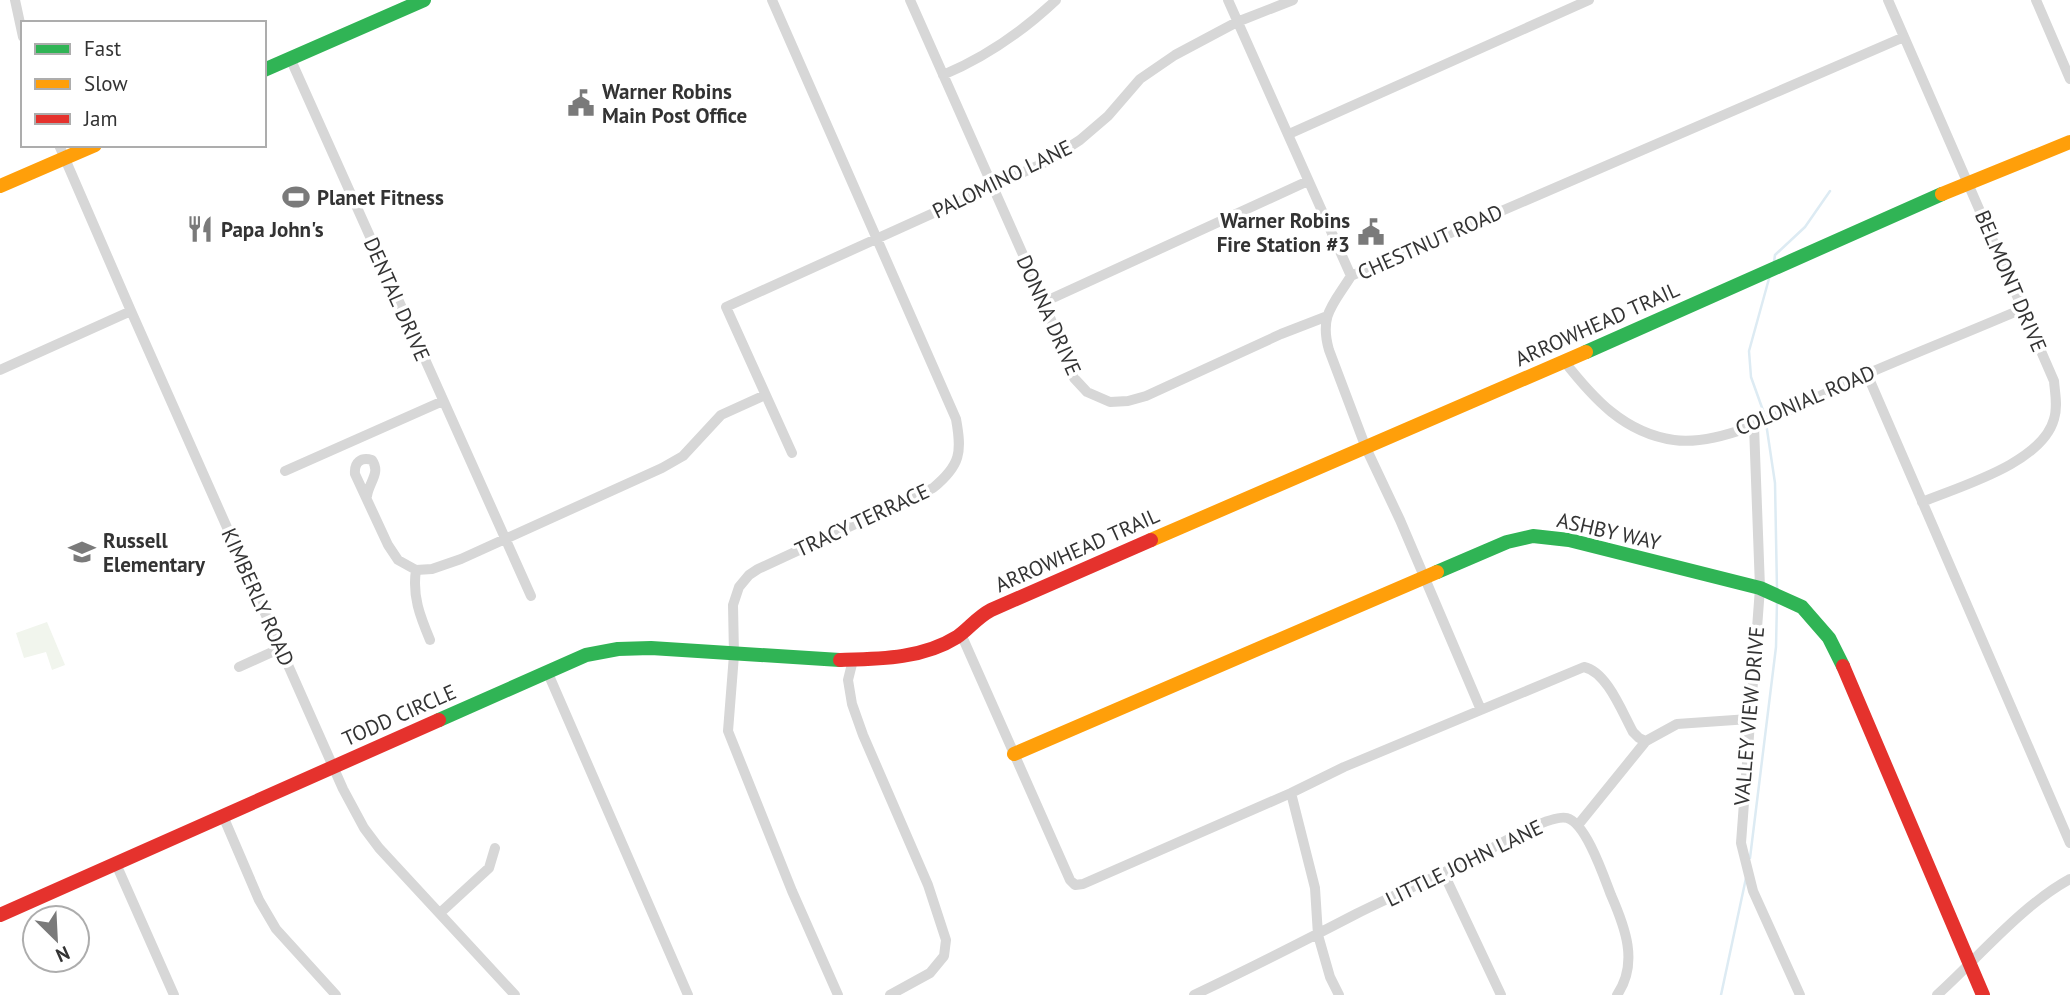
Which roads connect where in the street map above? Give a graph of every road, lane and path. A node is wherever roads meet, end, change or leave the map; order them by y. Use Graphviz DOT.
graph roads {
  1 [pos="15,0"];
  2 [pos="424,0"];
  3 [pos="772,0"];
  4 [pos="910,0"];
  5 [pos="1056,0"];
  6 [pos="1227,0"];
  7 [pos="1293,0"];
  8 [pos="1590,0"];
  9 [pos="1888,0"];
  10 [pos="2036,0"];
  11 [pos="1237,22"];
  12 [pos="21,28"];
  13 [pos="1904,37"];
  14 [pos="2070,45"];
  15 [pos="2058,50"];
  16 [pos="290,58"];
  17 [pos="266,69"];
  18 [pos="943,75"];
  19 [pos="2070,79"];
  20 [pos="1289,134"];
  21 [pos="2070,142"];
  22 [pos="86,147"];
  23 [pos="62,152"];
  24 [pos="1308,181"];
  25 [pos="1968,182"];
  26 [pos="0,187"];
  27 [pos="991,188"];
  28 [pos="878,237"];
  29 [pos="1351,276"];
  30 [pos="1044,302"];
  31 [pos="2022,309"];
  32 [pos="131,311"];
  33 [pos="1325,317"];
  34 [pos="1564,361"];
  35 [pos="0,370"];
  36 [pos="1867,374"];
  37 [pos="765,395"];
  38 [pos="443,401"];
  39 [pos="1754,426"];
  40 [pos="355,440"];
  41 [pos="1366,448"];
  42 [pos="792,453"];
  43 [pos="362,459"];
  44 [pos="285,471"];
  45 [pos="367,496"];
  46 [pos="1922,502"];
  47 [pos="505,539"];
  48 [pos="416,570"];
  49 [pos="1424,576"];
  50 [pos="1760,588"];
  51 [pos="531,596"];
  52 [pos="961,635"];
  53 [pos="430,640"];
  54 [pos="281,648"];
  55 [pos="734,655"];
  56 [pos="853,660"];
  57 [pos="239,667"];
  58 [pos="547,671"];
  59 [pos="1481,710"];
  60 [pos="1749,719"];
  61 [pos="1646,741"];
  62 [pos="1014,754"];
  63 [pos="334,768"];
  64 [pos="1291,793"];
  65 [pos="223,816"];
  66 [pos="1578,825"];
  67 [pos="2070,843"];
  68 [pos="495,848"];
  69 [pos="116,864"];
  70 [pos="1444,874"];
  71 [pos="2070,879"];
  72 [pos="440,913"];
  73 [pos="0,915"];
  74 [pos="1318,935"];
  75 [pos="1969,965"];
  76 [pos="174,995"];
  77 [pos="336,995"];
  78 [pos="515,995"];
  79 [pos="688,995"];
  80 [pos="838,995"];
  81 [pos="890,995"];
  82 [pos="1194,995"];
  83 [pos="1339,995"];
  84 [pos="1501,995"];
  85 [pos="1618,995"];
  86 [pos="1800,995"];
  87 [pos="1937,995"];
  88 [pos="1983,995"];
  1 -- 12 [label="street"];
  2 -- 16 [label="street"];
  3 -- 28 [label="street, TRACY TERRACE"];
  4 -- 18 [label="street, DONNA DRIVE"];
  5 -- 18 [label="street"];
  6 -- 11 [label="street"];
  7 -- 11 [label="street, PALOMINO LANE"];
  8 -- 20 [label="street"];
  9 -- 13 [label="street, BELMONT DRIVE"];
  10 -- 15 [label="street"];
  11 -- 20 [label="street"];
  11 -- 27 [label="street, PALOMINO LANE"];
  13 -- 25 [label="street, BELMONT DRIVE"];
  13 -- 29 [label="street, CHESTNUT ROAD"];
  14 -- 15 [label="street"];
  15 -- 19 [label="street"];
  16 -- 17 [label="street"];
  16 -- 38 [label="street, DENTAL DRIVE"];
  18 -- 27 [label="street, DONNA DRIVE"];
  20 -- 24 [label="street"];
  21 -- 25 [label="street, ARROWHEAD TRAIL"];
  22 -- 23 [label="street"];
  23 -- 26 [label="street"];
  23 -- 32 [label="street, KIMBERLY ROAD"];
  24 -- 29 [label="street"];
  24 -- 30 [label="street"];
  25 -- 31 [label="street, BELMONT DRIVE"];
  25 -- 34 [label="street, ARROWHEAD TRAIL"];
  27 -- 28 [label="street, PALOMINO LANE"];
  27 -- 30 [label="street, DONNA DRIVE"];
  28 -- 37 [label="street, PALOMINO LANE"];
  28 -- 55 [label="street, TRACY TERRACE"];
  29 -- 33 [label="street, CHESTNUT ROAD"];
  30 -- 33 [label="street, DONNA DRIVE"];
  31 -- 36 [label="street, COLONIAL ROAD"];
  31 -- 46 [label="street, BELMONT DRIVE"];
  32 -- 35 [label="street"];
  32 -- 54 [label="street, KIMBERLY ROAD"];
  33 -- 41 [label="street"];
  34 -- 39 [label="street, COLONIAL ROAD"];
  34 -- 41 [label="street, ARROWHEAD TRAIL"];
  36 -- 39 [label="street, COLONIAL ROAD"];
  36 -- 46 [label="street"];
  37 -- 42 [label="street"];
  37 -- 47 [label="street"];
  38 -- 40 [label="street"];
  38 -- 47 [label="street, DENTAL DRIVE"];
  39 -- 50 [label="street, VALLEY VIEW DRIVE"];
  40 -- 43 [label="street"];
  40 -- 44 [label="street"];
  41 -- 49 [label="street"];
  41 -- 52 [label="street, ARROWHEAD TRAIL"];
  43 -- 45 [label="street"];
  43 -- 45 [label="street"];
  45 -- 48 [label="street"];
  46 -- 67 [label="street"];
  47 -- 48 [label="street"];
  47 -- 51 [label="street, DENTAL DRIVE"];
  48 -- 53 [label="street"];
  49 -- 50 [label="street, ASHBY WAY"];
  49 -- 59 [label="street"];
  49 -- 62 [label="street, ASHBY WAY"];
  50 -- 60 [label="street, VALLEY VIEW DRIVE"];
  50 -- 75 [label="street, ASHBY WAY"];
  52 -- 56 [label="street, TODD CIRCLE"];
  52 -- 62 [label="street"];
  54 -- 57 [label="street"];
  54 -- 63 [label="street, KIMBERLY ROAD"];
  55 -- 56 [label="street, TODD CIRCLE"];
  55 -- 58 [label="street, TODD CIRCLE"];
  55 -- 80 [label="street, TRACY TERRACE"];
  56 -- 81 [label="street"];
  58 -- 63 [label="street, TODD CIRCLE"];
  58 -- 79 [label="street"];
  59 -- 61 [label="street"];
  59 -- 64 [label="street"];
  60 -- 61 [label="street"];
  60 -- 86 [label="street, VALLEY VIEW DRIVE"];
  61 -- 66 [label="street"];
  62 -- 64 [label="street"];
  63 -- 65 [label="street, TODD CIRCLE"];
  63 -- 72 [label="street, KIMBERLY ROAD"];
  64 -- 74 [label="street"];
  65 -- 69 [label="street, TODD CIRCLE"];
  65 -- 77 [label="street"];
  66 -- 70 [label="street, LITTLE JOHN LANE"];
  66 -- 85 [label="street"];
  68 -- 72 [label="street"];
  69 -- 73 [label="street, TODD CIRCLE"];
  69 -- 76 [label="street"];
  70 -- 74 [label="street, LITTLE JOHN LANE"];
  70 -- 84 [label="street"];
  71 -- 75 [label="street"];
  72 -- 78 [label="street, KIMBERLY ROAD"];
  74 -- 82 [label="street, LITTLE JOHN LANE"];
  74 -- 83 [label="street"];
  75 -- 87 [label="street"];
  75 -- 88 [label="street, ASHBY WAY"];
}
